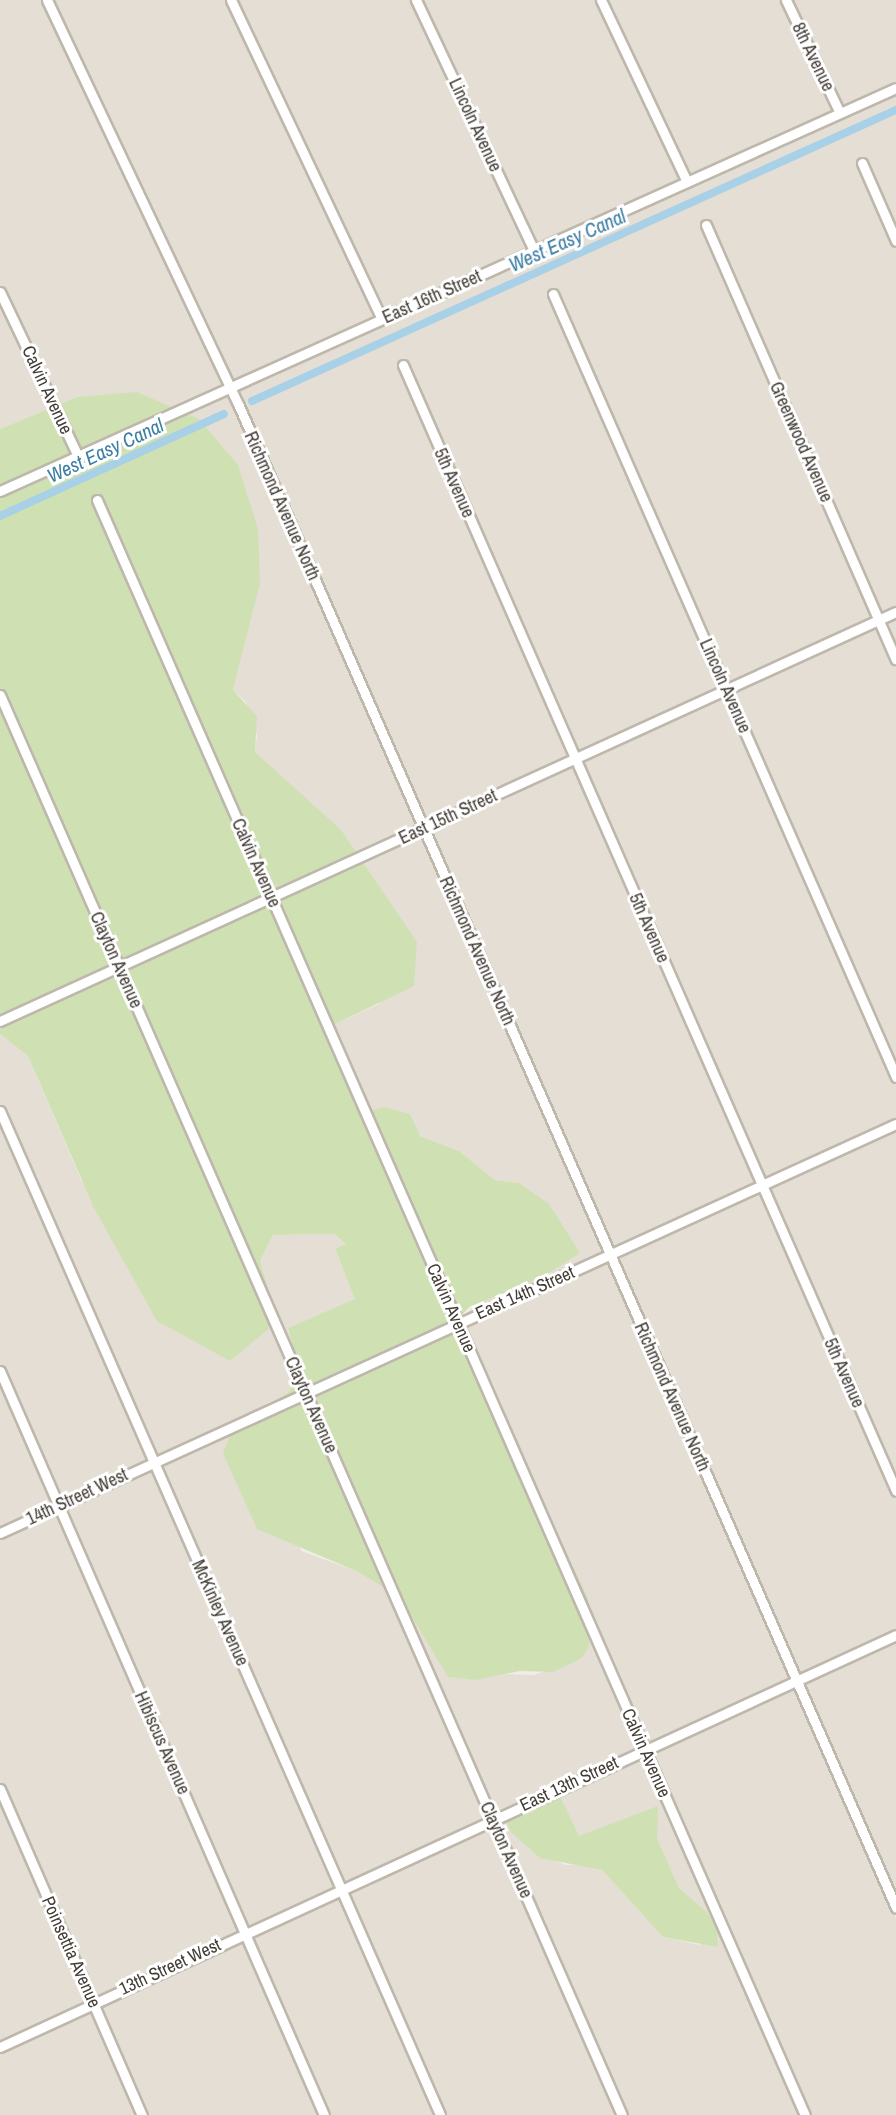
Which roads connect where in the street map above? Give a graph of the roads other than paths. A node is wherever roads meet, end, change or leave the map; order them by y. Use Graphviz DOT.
graph roads {
  1 [pos="47,0"];
  2 [pos="231,0"];
  3 [pos="416,0"];
  4 [pos="601,0"];
  5 [pos="786,0"];
  6 [pos="896,88"];
  7 [pos="840,113"];
  8 [pos="862,163"];
  9 [pos="687,182"];
  10 [pos="706,225"];
  11 [pos="896,241"];
  12 [pos="534,251"];
  13 [pos="0,292"];
  14 [pos="553,294"];
  15 [pos="382,320"];
  16 [pos="403,365"];
  17 [pos="230,388"];
  18 [pos="78,456"];
  19 [pos="0,491"];
  20 [pos="97,500"];
  21 [pos="896,612"];
  22 [pos="879,620"];
  23 [pos="896,659"];
  24 [pos="727,690"];
  25 [pos="0,695"];
  26 [pos="575,759"];
  27 [pos="423,828"];
  28 [pos="271,897"];
  29 [pos="119,967"];
  30 [pos="0,1021"];
  31 [pos="896,1077"];
  32 [pos="0,1111"];
  33 [pos="896,1124"];
  34 [pos="762,1185"];
  35 [pos="609,1254"];
  36 [pos="458,1323"];
  37 [pos="0,1371"];
  38 [pos="306,1392"];
  39 [pos="154,1462"];
  40 [pos="896,1491"];
  41 [pos="59,1506"];
  42 [pos="0,1533"];
  43 [pos="896,1635"];
  44 [pos="796,1681"];
  45 [pos="645,1750"];
  46 [pos="0,1789"];
  47 [pos="493,1819"];
  48 [pos="341,1889"];
  49 [pos="896,1908"];
  50 [pos="245,1932"];
  51 [pos="93,2003"];
  52 [pos="0,2047"];
  53 [pos="142,2115"];
  54 [pos="324,2115"];
  55 [pos="440,2115"];
  56 [pos="622,2115"];
  57 [pos="805,2115"];
  1 -- 17 [label="street, Richmond Avenue North"];
  2 -- 15 [label="street"];
  3 -- 12 [label="street, Lincoln Avenue"];
  4 -- 9 [label="street"];
  5 -- 7 [label="street, 8th Avenue"];
  6 -- 7 [label="street, East 16th Street"];
  7 -- 9 [label="street, East 16th Street"];
  8 -- 11 [label="street"];
  9 -- 12 [label="street, East 16th Street"];
  10 -- 22 [label="street, Greenwood Avenue"];
  12 -- 15 [label="street, East 16th Street"];
  13 -- 18 [label="street, Calvin Avenue"];
  14 -- 24 [label="street, Lincoln Avenue"];
  15 -- 17 [label="street, East 16th Street"];
  16 -- 26 [label="street, 5th Avenue"];
  17 -- 18 [label="street, East 16th Street"];
  17 -- 27 [label="street, Richmond Avenue North"];
  18 -- 19 [label="street, East 16th Street"];
  20 -- 28 [label="street, Calvin Avenue"];
  21 -- 22 [label="street, East 15th Street"];
  22 -- 23 [label="street, Greenwood Avenue"];
  22 -- 24 [label="street, East 15th Street"];
  24 -- 26 [label="street, East 15th Street"];
  24 -- 31 [label="street, Lincoln Avenue"];
  25 -- 29 [label="street, Clayton Avenue"];
  26 -- 27 [label="street, East 15th Street"];
  26 -- 34 [label="street, 5th Avenue"];
  27 -- 28 [label="street, East 15th Street"];
  27 -- 35 [label="street, Richmond Avenue North"];
  28 -- 29 [label="street, East 15th Street"];
  28 -- 36 [label="street, Calvin Avenue"];
  29 -- 30 [label="street, East 15th Street"];
  29 -- 38 [label="street, Clayton Avenue"];
  32 -- 39 [label="street, McKinley Avenue"];
  33 -- 34 [label="street, East 14th Street"];
  34 -- 35 [label="street, East 14th Street"];
  34 -- 40 [label="street, 5th Avenue"];
  35 -- 36 [label="street, East 14th Street"];
  35 -- 44 [label="street, Richmond Avenue North"];
  36 -- 38 [label="street, East 14th Street"];
  36 -- 45 [label="street, Calvin Avenue"];
  37 -- 41 [label="street, Hibiscus Avenue"];
  38 -- 39 [label="street, East 14th Street"];
  38 -- 47 [label="street, Clayton Avenue"];
  39 -- 41 [label="street, 14th Street West"];
  39 -- 48 [label="street, McKinley Avenue"];
  41 -- 42 [label="street, 14th Street West"];
  41 -- 50 [label="street, Hibiscus Avenue"];
  43 -- 44 [label="street, East 13th Street"];
  44 -- 45 [label="street, East 13th Street"];
  44 -- 49 [label="street, Richmond Avenue North"];
  45 -- 47 [label="street, East 13th Street"];
  45 -- 57 [label="street, Calvin Avenue"];
  46 -- 51 [label="street, Poinsettia Avenue"];
  47 -- 48 [label="street, East 13th Street"];
  47 -- 56 [label="street, Clayton Avenue"];
  48 -- 50 [label="street, 13th Street West"];
  48 -- 55 [label="street, McKinley Avenue"];
  50 -- 51 [label="street, 13th Street West"];
  50 -- 54 [label="street, Hibiscus Avenue"];
  51 -- 52 [label="street, 13th Street West"];
  51 -- 53 [label="street, Poinsettia Avenue"];
}
